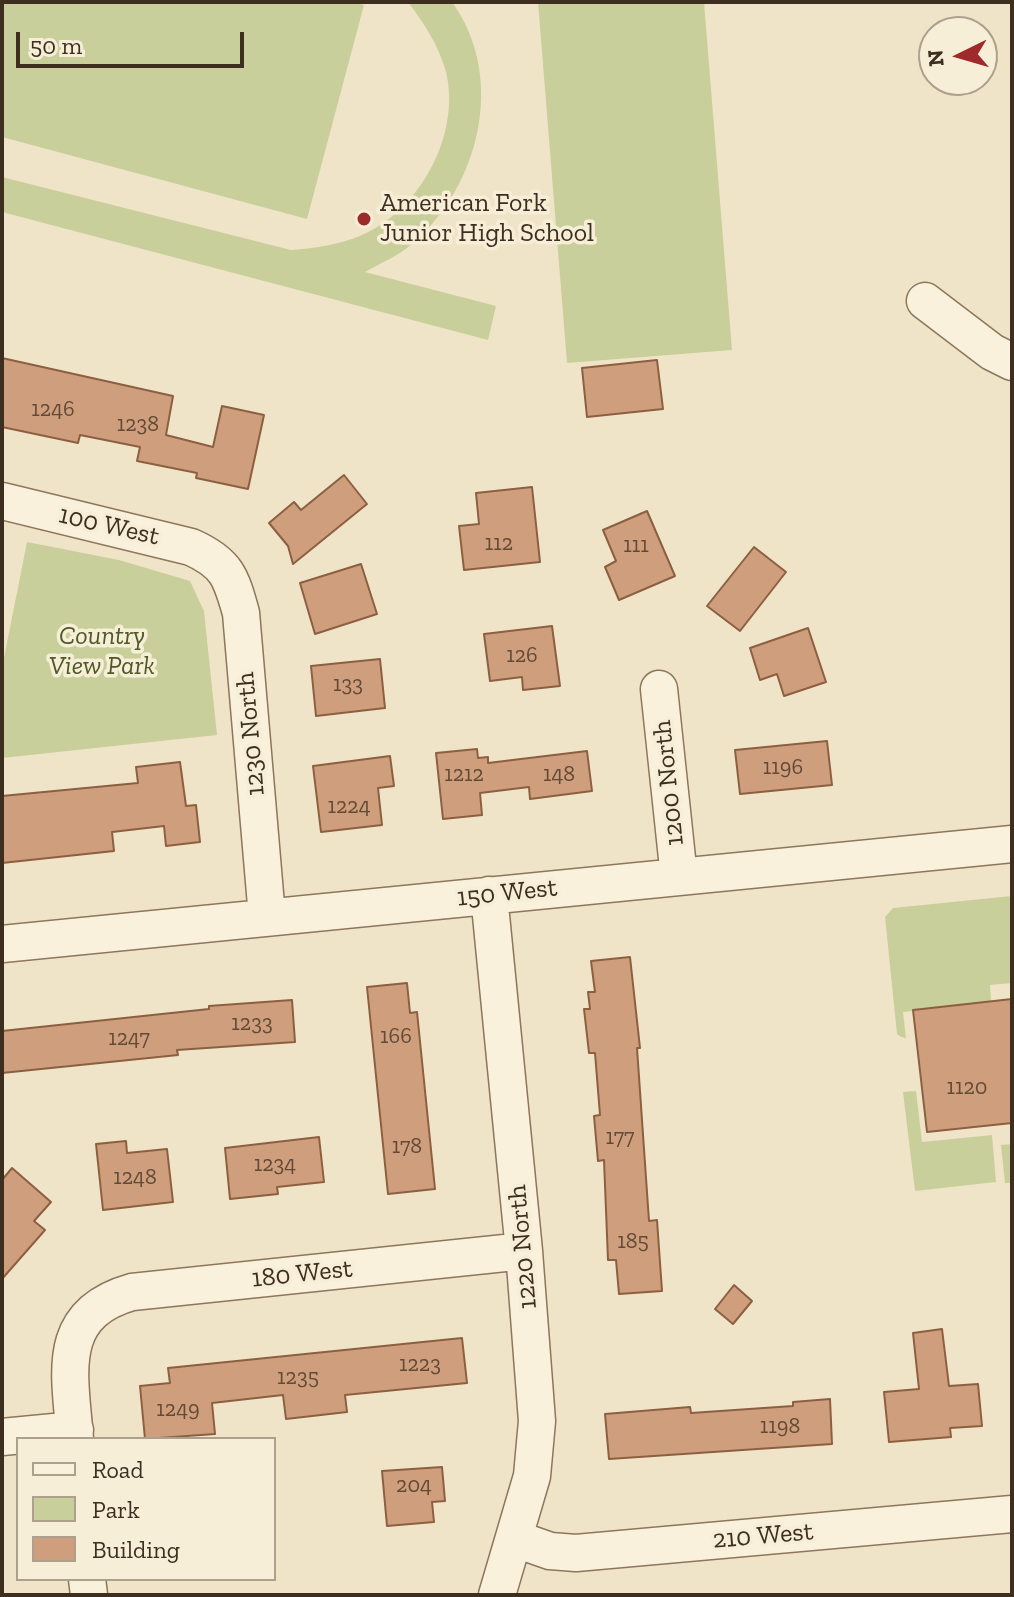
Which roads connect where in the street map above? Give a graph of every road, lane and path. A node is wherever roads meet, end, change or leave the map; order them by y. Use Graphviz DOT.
graph roads {
  1 [pos="925,301"];
  2 [pos="1012,362"];
  3 [pos="2,501"];
  4 [pos="215,558"];
  5 [pos="659,689"];
  6 [pos="1012,844"];
  7 [pos="679,877"];
  8 [pos="489,895"];
  9 [pos="267,917"];
  10 [pos="2,944"];
  11 [pos="524,1251"];
  12 [pos="75,1434"];
  13 [pos="2,1437"];
  14 [pos="1012,1514"];
  15 [pos="516,1539"];
  16 [pos="497,1595"];
  1 -- 2 [label="street"];
  3 -- 4 [label="street, 100 West"];
  4 -- 9 [label="street, 1230 North"];
  5 -- 7 [label="street, 1200 North"];
  6 -- 7 [label="street, 150 West"];
  7 -- 8 [label="street, 150 West"];
  8 -- 9 [label="street, 150 West"];
  8 -- 11 [label="street, 1220 North"];
  9 -- 10 [label="street, 150 West"];
  11 -- 12 [label="street, 180 West"];
  11 -- 15 [label="street, 1220 North"];
  12 -- 13 [label="street"];
  14 -- 15 [label="street, 210 West"];
  15 -- 16 [label="street, 1220 North"];
}
